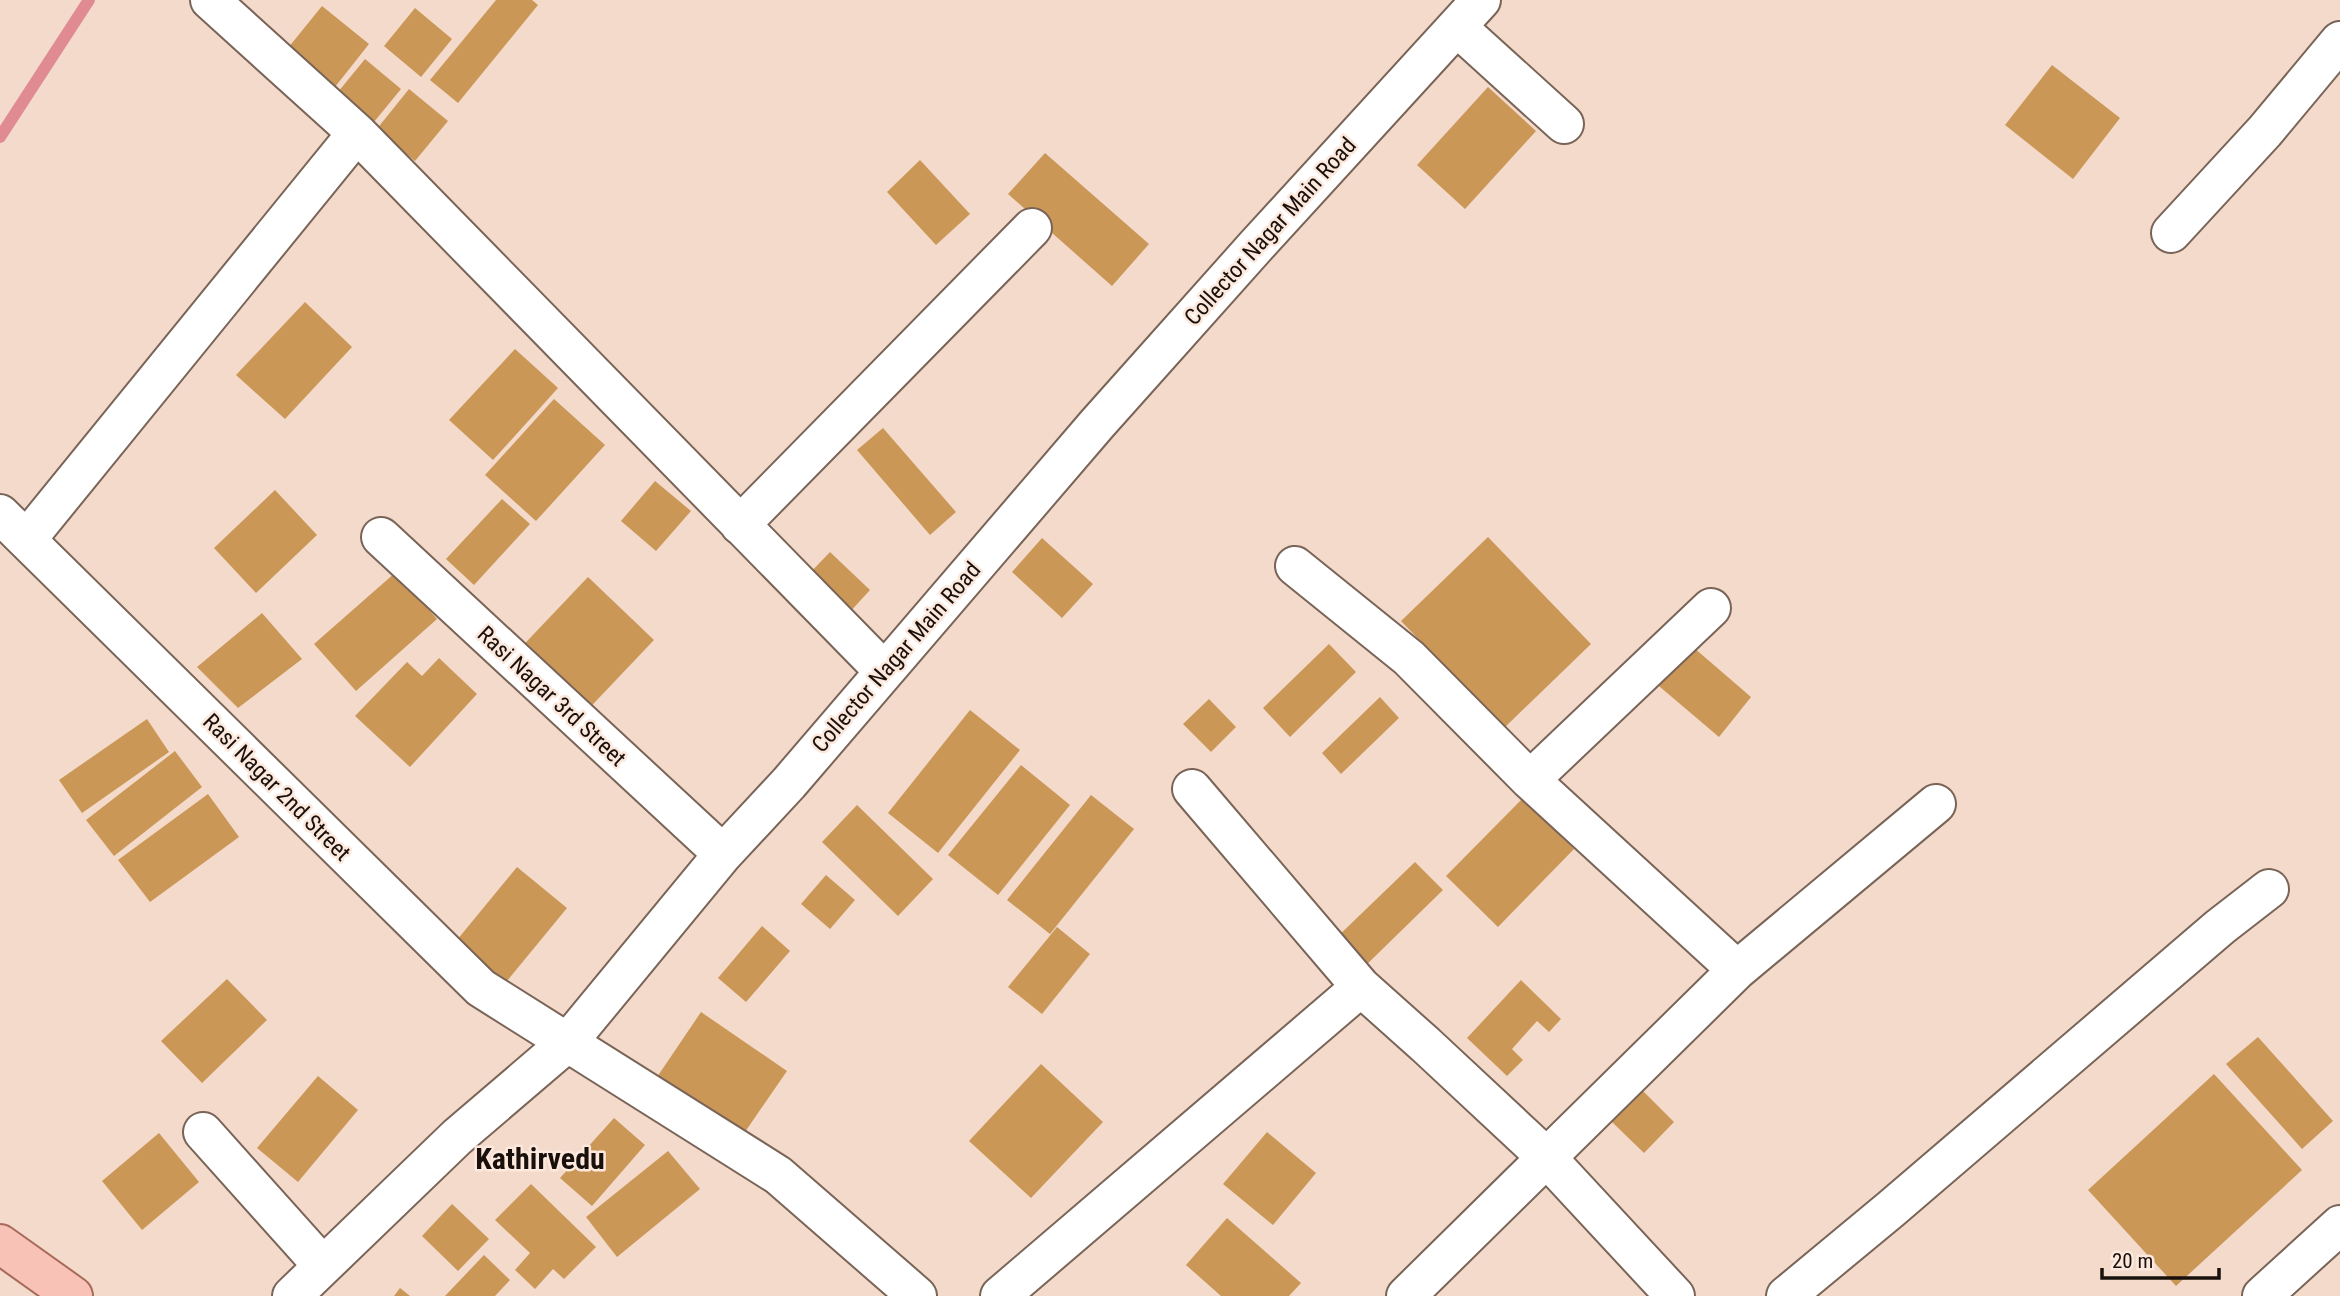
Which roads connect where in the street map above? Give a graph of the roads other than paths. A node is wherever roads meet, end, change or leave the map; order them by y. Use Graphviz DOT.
graph roads {
  1 [pos="210,0"];
  2 [pos="1469,13"];
  3 [pos="2340,41"];
  4 [pos="1564,124"];
  5 [pos="358,133"];
  6 [pos="1032,228"];
  7 [pos="2171,233"];
  8 [pos="740,525"];
  9 [pos="13,527"];
  10 [pos="381,537"];
  11 [pos="1294,566"];
  12 [pos="1712,608"];
  13 [pos="883,670"];
  14 [pos="1530,780"];
  15 [pos="1192,789"];
  16 [pos="1936,804"];
  17 [pos="723,854"];
  18 [pos="2269,889"];
  19 [pos="1737,971"];
  20 [pos="1360,987"];
  21 [pos="568,1042"];
  22 [pos="203,1132"];
  23 [pos="1546,1157"];
  24 [pos="2340,1225"];
  25 [pos="0,1244"];
  26 [pos="323,1266"];
  27 [pos="74,1296"];
  28 [pos="292,1296"];
  29 [pos="917,1296"];
  30 [pos="1000,1296"];
  31 [pos="1406,1296"];
  32 [pos="1675,1296"];
  33 [pos="1786,1296"];
  34 [pos="2262,1296"];
  1 -- 5 [label="street"];
  2 -- 4 [label="street"];
  2 -- 13 [label="street, Collector Nagar Main Road"];
  3 -- 7 [label="street"];
  5 -- 8 [label="street"];
  5 -- 9 [label="street"];
  6 -- 8 [label="street"];
  8 -- 13 [label="street"];
  9 -- 21 [label="street, Rasi Nagar 2nd Street"];
  10 -- 17 [label="street, Rasi Nagar 3rd Street"];
  11 -- 14 [label="street"];
  12 -- 14 [label="street"];
  13 -- 17 [label="street, Collector Nagar Main Road"];
  14 -- 19 [label="street"];
  15 -- 20 [label="street"];
  16 -- 19 [label="street"];
  17 -- 21 [label="street, Collector Nagar Main Road"];
  18 -- 33 [label="street"];
  19 -- 23 [label="street"];
  20 -- 23 [label="street"];
  20 -- 30 [label="street"];
  21 -- 26 [label="street, Collector Nagar Main Road"];
  21 -- 29 [label="street, Rasi Nagar 2nd Street"];
  22 -- 26 [label="street"];
  23 -- 31 [label="street"];
  23 -- 32 [label="street"];
  24 -- 34 [label="street"];
  25 -- 27 [label="main road"];
  26 -- 28 [label="street, Collector Nagar Main Road"];
}
